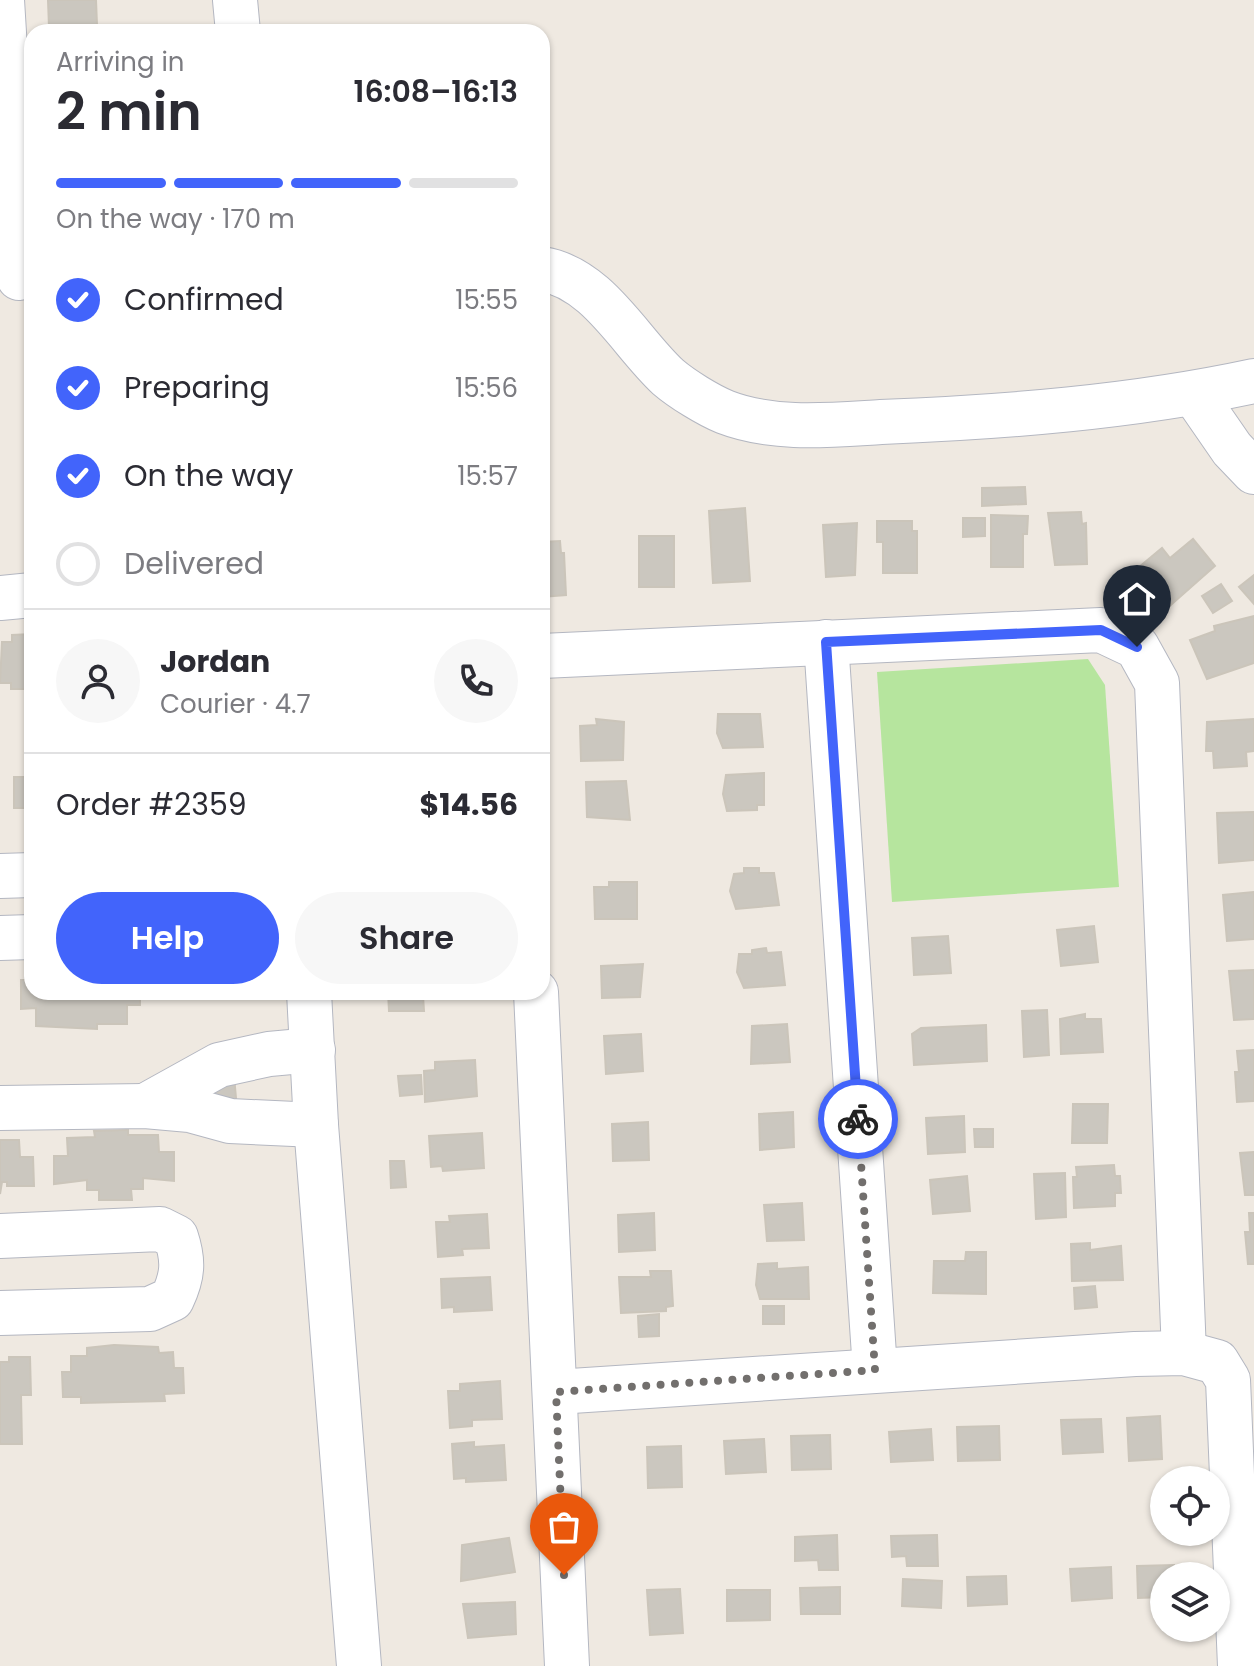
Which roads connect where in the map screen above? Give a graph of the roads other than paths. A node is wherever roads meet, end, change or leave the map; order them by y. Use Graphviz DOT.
graph roads {
  1 [pos="2,0"];
  2 [pos="235,0"];
  3 [pos="237,24"];
  4 [pos="3,45"];
  5 [pos="550,270"];
  6 [pos="17,278"];
  7 [pos="1254,381"];
  8 [pos="1194,394"];
  9 [pos="1254,472"];
  10 [pos="24,596"];
  11 [pos="0,598"];
  12 [pos="826,642"];
  13 [pos="550,656"];
  14 [pos="24,875"];
  15 [pos="0,876"];
  16 [pos="24,937"];
  17 [pos="0,938"];
  18 [pos="310,1000"];
  19 [pos="536,1000"];
  20 [pos="313,1050"];
  21 [pos="145,1106"];
  22 [pos="0,1108"];
  23 [pos="316,1125"];
  24 [pos="0,1236"];
  25 [pos="0,1313"];
  26 [pos="1184,1353"];
  27 [pos="875,1370"];
  28 [pos="556,1392"];
  29 [pos="359,1666"];
  30 [pos="567,1666"];
  31 [pos="1240,1666"];
  1 -- 4 [label="street"];
  2 -- 3 [label="street"];
  4 -- 6 [label="street"];
  5 -- 8 [label="street"];
  7 -- 8 [label="street"];
  8 -- 9 [label="street"];
  10 -- 11 [label="street"];
  12 -- 13 [label="street"];
  12 -- 26 [label="street"];
  12 -- 27 [label="street"];
  14 -- 15 [label="street"];
  16 -- 17 [label="street"];
  18 -- 20 [label="street"];
  19 -- 28 [label="street"];
  20 -- 21 [label="street"];
  20 -- 23 [label="street"];
  21 -- 22 [label="street"];
  21 -- 23 [label="street"];
  23 -- 29 [label="street"];
  24 -- 25 [label="street"];
  26 -- 27 [label="street"];
  26 -- 31 [label="street"];
  27 -- 28 [label="street"];
  28 -- 30 [label="street"];
}
